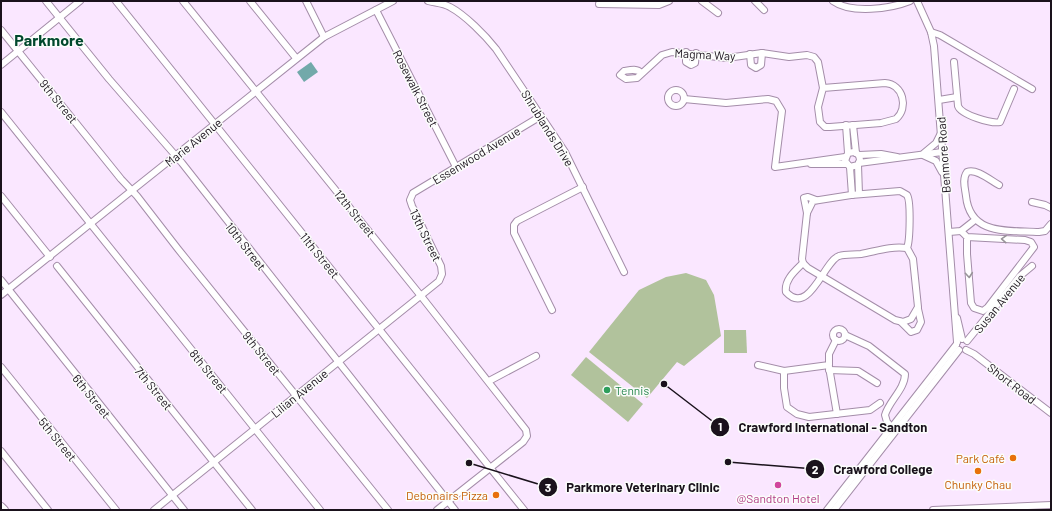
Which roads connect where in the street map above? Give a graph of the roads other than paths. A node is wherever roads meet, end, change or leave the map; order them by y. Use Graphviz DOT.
graph roads {
  1 [pos="46,1"];
  2 [pos="80,1"];
  3 [pos="116,1"];
  4 [pos="183,1"];
  5 [pos="250,1"];
  6 [pos="306,1"];
  7 [pos="393,1"];
  8 [pos="428,1"];
  9 [pos="669,1"];
  10 [pos="702,1"];
  11 [pos="755,1"];
  12 [pos="833,1"];
  13 [pos="910,1"];
  14 [pos="917,1"];
  15 [pos="599,4"];
  16 [pos="376,10"];
  17 [pos="764,10"];
  18 [pos="718,13"];
  19 [pos="60,18"];
  20 [pos="1,30"];
  21 [pos="931,32"];
  22 [pos="324,37"];
  23 [pos="18,51"];
  24 [pos="686,52"];
  25 [pos="696,53"];
  26 [pos="762,53"];
  27 [pos="750,54"];
  28 [pos="296,58"];
  29 [pos="954,62"];
  30 [pos="1,65"];
  31 [pos="642,73"];
  32 [pos="822,88"];
  33 [pos="1014,89"];
  34 [pos="1032,89"];
  35 [pos="256,91"];
  36 [pos="957,97"];
  37 [pos="684,99"];
  38 [pos="938,100"];
  39 [pos="1,112"];
  40 [pos="541,116"];
  41 [pos="215,124"];
  42 [pos="846,125"];
  43 [pos="853,125"];
  44 [pos="942,129"];
  45 [pos="942,152"];
  46 [pos="857,154"];
  47 [pos="919,154"];
  48 [pos="175,156"];
  49 [pos="897,157"];
  50 [pos="847,160"];
  51 [pos="859,164"];
  52 [pos="456,167"];
  53 [pos="944,177"];
  54 [pos="999,184"];
  55 [pos="583,187"];
  56 [pos="132,190"];
  57 [pos="855,194"];
  58 [pos="412,195"];
  59 [pos="1,196"];
  60 [pos="1032,202"];
  61 [pos="1051,208"];
  62 [pos="975,220"];
  63 [pos="91,224"];
  64 [pos="1051,224"];
  65 [pos="961,231"];
  66 [pos="949,232"];
  67 [pos="967,236"];
  68 [pos="907,248"];
  69 [pos="50,257"];
  70 [pos="803,263"];
  71 [pos="57,266"];
  72 [pos="1032,266"];
  73 [pos="624,272"];
  74 [pos="442,274"];
  75 [pos="822,276"];
  76 [pos="1,280"];
  77 [pos="9,289"];
  78 [pos="1,295"];
  79 [pos="421,296"];
  80 [pos="918,307"];
  81 [pos="552,310"];
  82 [pos="955,313"];
  83 [pos="901,322"];
  84 [pos="379,328"];
  85 [pos="845,335"];
  86 [pos="836,340"];
  87 [pos="966,344"];
  88 [pos="957,346"];
  89 [pos="536,356"];
  90 [pos="337,362"];
  91 [pos="758,365"];
  92 [pos="1,367"];
  93 [pos="829,367"];
  94 [pos="784,370"];
  95 [pos="489,381"];
  96 [pos="877,383"];
  97 [pos="296,396"];
  98 [pos="880,402"];
  99 [pos="1051,413"];
  100 [pos="837,414"];
  101 [pos="255,429"];
  102 [pos="894,429"];
  103 [pos="1,451"];
  104 [pos="214,463"];
  105 [pos="490,468"];
  106 [pos="172,495"];
  107 [pos="448,501"];
  108 [pos="1051,505"];
  109 [pos="835,506"];
  110 [pos="1,507"];
  111 [pos="4,510"];
  112 [pos="48,510"];
  113 [pos="116,510"];
  114 [pos="154,510"];
  115 [pos="184,510"];
  116 [pos="252,510"];
  117 [pos="320,510"];
  118 [pos="388,510"];
  119 [pos="437,510"];
  120 [pos="456,510"];
  121 [pos="524,510"];
  122 [pos="827,510"];
  123 [pos="843,510"];
  124 [pos="933,510"];
  1 -- 19 [label="street, 10th Street"];
  2 -- 19 [label="street"];
  3 -- 41 [label="street, 11th Street"];
  4 -- 35 [label="street, 12th Street"];
  5 -- 28 [label="street"];
  6 -- 22 [label="street"];
  7 -- 16 [label="street, Marie Avenue"];
  8 -- 40 [label="street, Shrublands Drive"];
  9 -- 15 [label="street"];
  10 -- 18 [label="street"];
  11 -- 17 [label="street"];
  12 -- 13 [label="street"];
  14 -- 21 [label="street, Benmore Road"];
  16 -- 22 [label="street, Marie Avenue"];
  16 -- 52 [label="street, Rosewalk Street"];
  19 -- 23 [label="street"];
  19 -- 48 [label="street, 10th Street"];
  20 -- 23 [label="street, 9th Street"];
  21 -- 34 [label="street"];
  21 -- 38 [label="street, Benmore Road"];
  22 -- 28 [label="street, Marie Avenue"];
  23 -- 30 [label="street"];
  23 -- 56 [label="street, 9th Street"];
  24 -- 25 [label="street, Magma Way"];
  24 -- 25 [label="street"];
  24 -- 31 [label="street, Magma Way"];
  25 -- 27 [label="street, Magma Way"];
  26 -- 27 [label="street, Magma Way"];
  26 -- 27 [label="street"];
  26 -- 32 [label="street, Magma Way"];
  28 -- 35 [label="street, Marie Avenue"];
  29 -- 36 [label="street"];
  32 -- 42 [label="street"];
  32 -- 43 [label="street"];
  33 -- 36 [label="street"];
  35 -- 41 [label="street, Marie Avenue"];
  35 -- 79 [label="street, 12th Street"];
  36 -- 38 [label="street"];
  37 -- 50 [label="street"];
  38 -- 44 [label="street, Benmore Road"];
  39 -- 63 [label="street"];
  40 -- 52 [label="street, Essenwood Avenue"];
  40 -- 55 [label="street, Shrublands Drive"];
  41 -- 48 [label="street, Marie Avenue"];
  41 -- 84 [label="street, 11th Street"];
  42 -- 43 [label="street"];
  42 -- 50 [label="street"];
  43 -- 46 [label="street"];
  44 -- 45 [label="street, Benmore Road"];
  44 -- 47 [label="street"];
  45 -- 47 [label="street"];
  45 -- 53 [label="street, Benmore Road"];
  46 -- 49 [label="street"];
  46 -- 50 [label="street"];
  46 -- 51 [label="street"];
  47 -- 49 [label="street"];
  47 -- 53 [label="street"];
  48 -- 56 [label="street, Marie Avenue"];
  48 -- 90 [label="street, 10th Street"];
  49 -- 51 [label="street"];
  50 -- 51 [label="street"];
  50 -- 57 [label="street"];
  51 -- 57 [label="street"];
  52 -- 58 [label="street, Essenwood Avenue"];
  53 -- 66 [label="street, Benmore Road"];
  54 -- 62 [label="street"];
  55 -- 73 [label="street, Shrublands Drive"];
  55 -- 81 [label="street"];
  56 -- 63 [label="street, Marie Avenue"];
  56 -- 97 [label="street, 9th Street"];
  57 -- 68 [label="street"];
  57 -- 70 [label="street"];
  58 -- 74 [label="street, 13th Street"];
  59 -- 69 [label="street"];
  60 -- 61 [label="street"];
  62 -- 64 [label="street"];
  62 -- 65 [label="street"];
  63 -- 69 [label="street, Marie Avenue"];
  63 -- 101 [label="street, 8th Street"];
  65 -- 66 [label="street"];
  65 -- 67 [label="street"];
  66 -- 82 [label="street, Benmore Road"];
  67 -- 67 [label="street, one-way"];
  68 -- 75 [label="street"];
  68 -- 80 [label="street"];
  69 -- 77 [label="street, Marie Avenue"];
  70 -- 75 [label="street"];
  70 -- 75 [label="street"];
  71 -- 104 [label="street, 7th Street"];
  72 -- 87 [label="street, Susan Avenue"];
  74 -- 79 [label="street, Lilian Avenue"];
  75 -- 83 [label="street"];
  76 -- 77 [label="street, 6th Street"];
  77 -- 78 [label="street, Marie Avenue"];
  77 -- 106 [label="street, 6th Street"];
  79 -- 84 [label="street, Lilian Avenue"];
  79 -- 95 [label="street, 12th Street"];
  80 -- 83 [label="street"];
  80 -- 83 [label="street"];
  82 -- 87 [label="street, Benmore Road"];
  82 -- 88 [label="street, Benmore Road"];
  84 -- 90 [label="street, Lilian Avenue"];
  84 -- 105 [label="street, 11th Street"];
  85 -- 86 [label="street"];
  85 -- 86 [label="street"];
  85 -- 102 [label="street"];
  86 -- 93 [label="street"];
  87 -- 88 [label="street, Susan Avenue"];
  87 -- 88 [label="street"];
  87 -- 99 [label="street, Short Road"];
  88 -- 102 [label="street"];
  89 -- 95 [label="street"];
  90 -- 97 [label="street, Lilian Avenue"];
  90 -- 107 [label="street, 10th Street"];
  91 -- 94 [label="street"];
  92 -- 113 [label="street, 5th Street"];
  93 -- 94 [label="street"];
  93 -- 96 [label="street"];
  93 -- 100 [label="street"];
  94 -- 100 [label="street"];
  95 -- 105 [label="street, 12th Street"];
  97 -- 101 [label="street, Lilian Avenue"];
  97 -- 118 [label="street, 9th Street"];
  98 -- 100 [label="street"];
  101 -- 104 [label="street, Lilian Avenue"];
  101 -- 117 [label="street, 8th Street"];
  102 -- 109 [label="street"];
  103 -- 112 [label="street"];
  104 -- 106 [label="street, Lilian Avenue"];
  104 -- 116 [label="street, 7th Street"];
  105 -- 107 [label="street"];
  105 -- 121 [label="street, 11th Street"];
  106 -- 114 [label="street, Lilian Avenue"];
  106 -- 115 [label="street, 6th Street"];
  107 -- 119 [label="street"];
  107 -- 120 [label="street"];
  108 -- 124 [label="street"];
  109 -- 122 [label="street"];
  109 -- 123 [label="street"];
  110 -- 111 [label="main road"];
}
